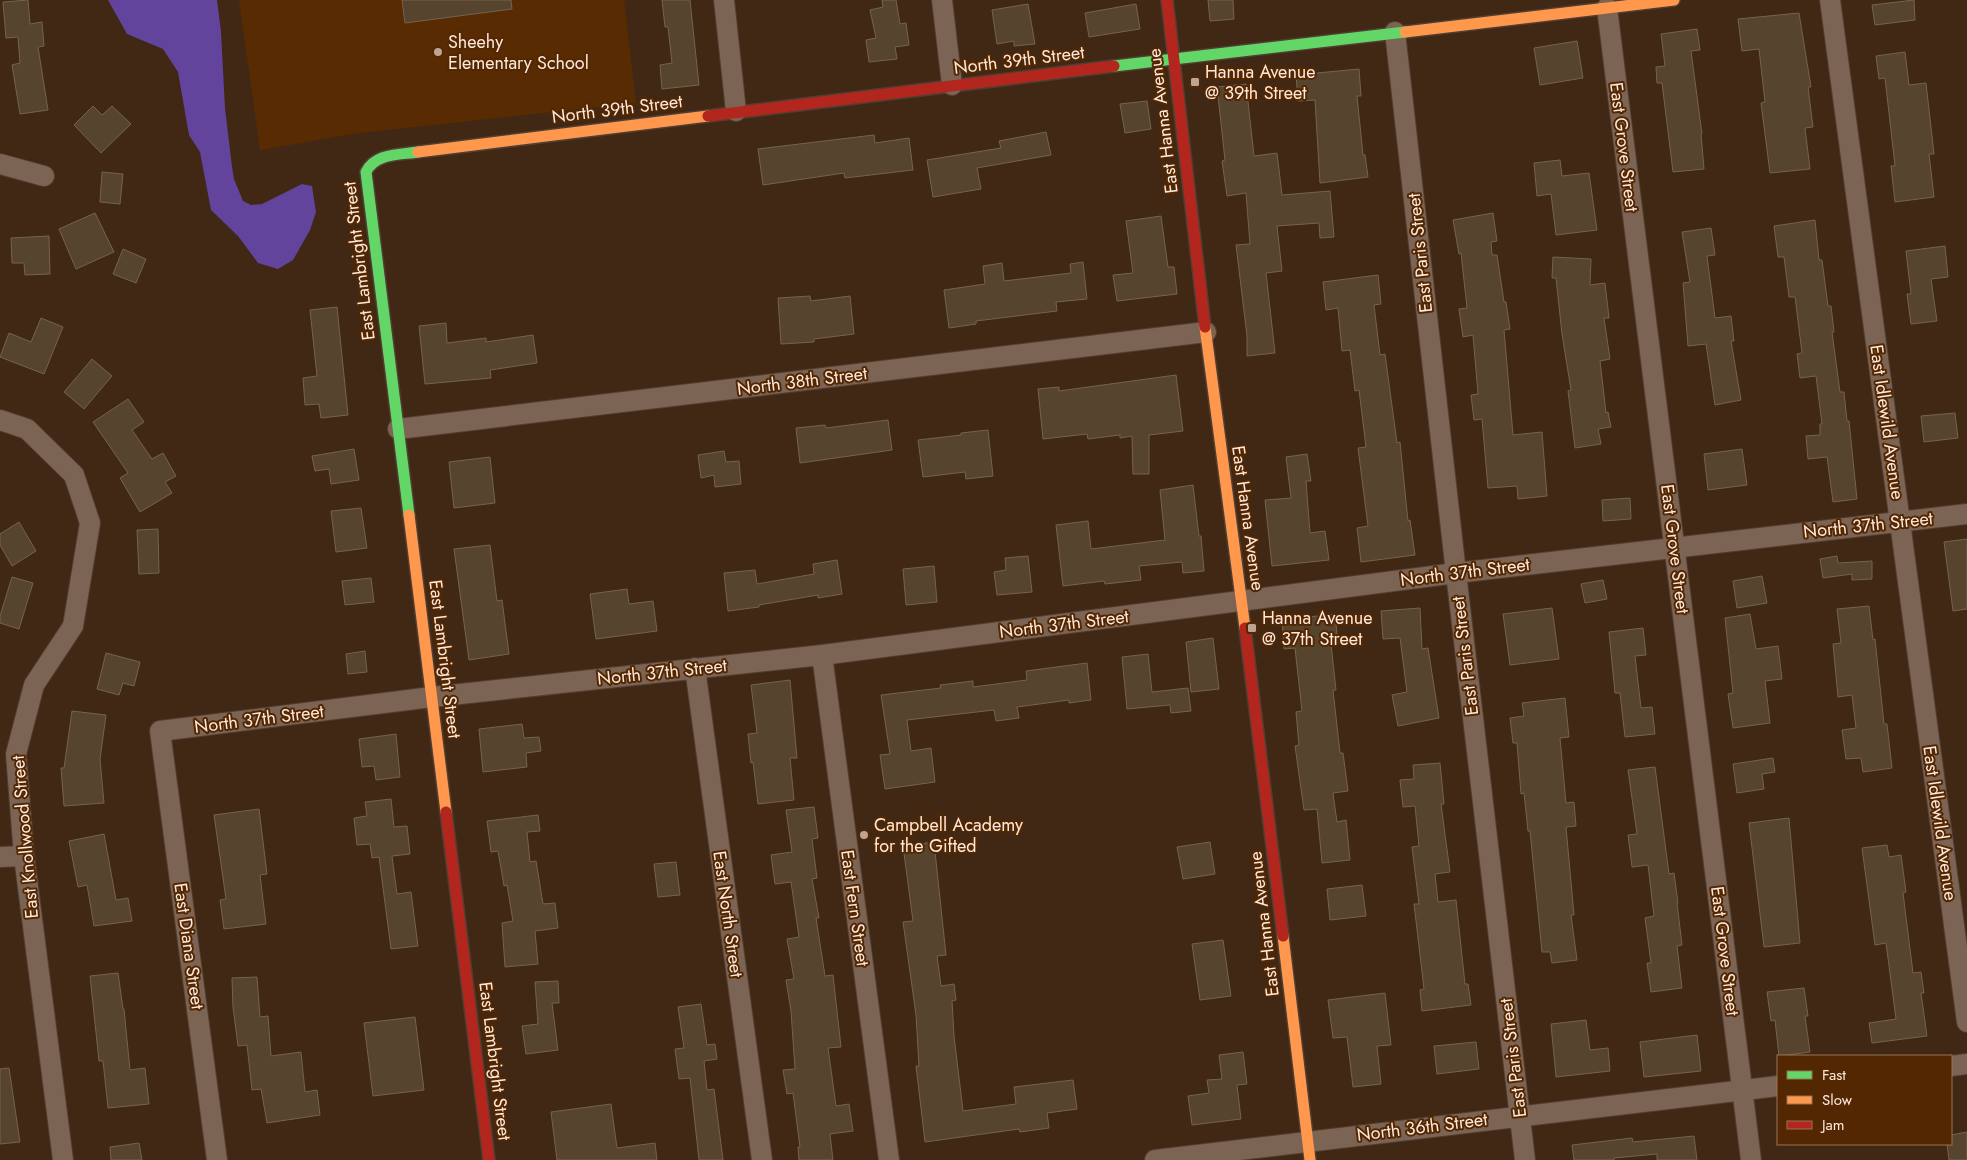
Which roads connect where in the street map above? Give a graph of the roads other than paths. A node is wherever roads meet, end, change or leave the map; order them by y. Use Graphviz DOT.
graph roads {
  1 [pos="724,0"];
  2 [pos="942,0"];
  3 [pos="1167,0"];
  4 [pos="1674,0"];
  5 [pos="1830,0"];
  6 [pos="1607,8"];
  7 [pos="1395,32"];
  8 [pos="1174,60"];
  9 [pos="952,85"];
  10 [pos="736,111"];
  11 [pos="370,163"];
  12 [pos="0,164"];
  13 [pos="44,176"];
  14 [pos="1206,332"];
  15 [pos="0,420"];
  16 [pos="398,429"];
  17 [pos="1967,514"];
  18 [pos="1900,522"];
  19 [pos="1674,547"];
  20 [pos="1456,573"];
  21 [pos="1242,600"];
  22 [pos="822,655"];
  23 [pos="695,668"];
  24 [pos="432,697"];
  25 [pos="160,731"];
  26 [pos="0,856"];
  27 [pos="24,856"];
  28 [pos="1967,1022"];
  29 [pos="1967,1064"];
  30 [pos="1952,1066"];
  31 [pos="1777,1086"];
  32 [pos="1742,1090"];
  33 [pos="1519,1116"];
  34 [pos="1309,1150"];
  35 [pos="63,1160"];
  36 [pos="217,1160"];
  37 [pos="489,1160"];
  38 [pos="762,1160"];
  39 [pos="889,1160"];
  40 [pos="1155,1160"];
  41 [pos="1525,1160"];
  42 [pos="1751,1160"];
  1 -- 10 [label="street"];
  2 -- 9 [label="street"];
  3 -- 8 [label="street, East Hanna Avenue"];
  4 -- 6 [label="street, North 39th Street"];
  5 -- 18 [label="street, East Idlewild Avenue"];
  6 -- 7 [label="street, North 39th Street"];
  6 -- 19 [label="street, East Grove Street"];
  7 -- 8 [label="street, North 39th Street"];
  7 -- 20 [label="street, East Paris Street"];
  8 -- 9 [label="street, North 39th Street"];
  8 -- 14 [label="street, East Hanna Avenue"];
  9 -- 10 [label="street, North 39th Street"];
  10 -- 11 [label="street, North 39th Street"];
  11 -- 16 [label="street, East Lambright Street"];
  12 -- 13 [label="street"];
  14 -- 16 [label="street, North 38th Street"];
  14 -- 21 [label="street, East Hanna Avenue"];
  15 -- 27 [label="street, East Knollwood Street"];
  16 -- 24 [label="street, East Lambright Street"];
  17 -- 18 [label="street, North 37th Street"];
  18 -- 19 [label="street, North 37th Street"];
  18 -- 28 [label="street, East Idlewild Avenue"];
  19 -- 20 [label="street, North 37th Street"];
  19 -- 32 [label="street, East Grove Street"];
  20 -- 21 [label="street, North 37th Street"];
  20 -- 33 [label="street, East Paris Street"];
  21 -- 22 [label="street, North 37th Street"];
  21 -- 34 [label="street, East Hanna Avenue"];
  22 -- 23 [label="street, North 37th Street"];
  22 -- 39 [label="street, East Fern Street"];
  23 -- 24 [label="street, North 37th Street"];
  23 -- 38 [label="street, East North Street"];
  24 -- 25 [label="street, North 37th Street"];
  24 -- 37 [label="street, East Lambright Street"];
  25 -- 36 [label="street, East Diana Street"];
  26 -- 27 [label="street"];
  27 -- 35 [label="street, East Knollwood Street"];
  29 -- 30 [label="street"];
  31 -- 32 [label="street, North 36th Street"];
  32 -- 33 [label="street, North 36th Street"];
  32 -- 42 [label="street, East Grove Street"];
  33 -- 34 [label="street, North 36th Street"];
  33 -- 41 [label="street, East Paris Street"];
  34 -- 40 [label="street, North 36th Street"];
}
